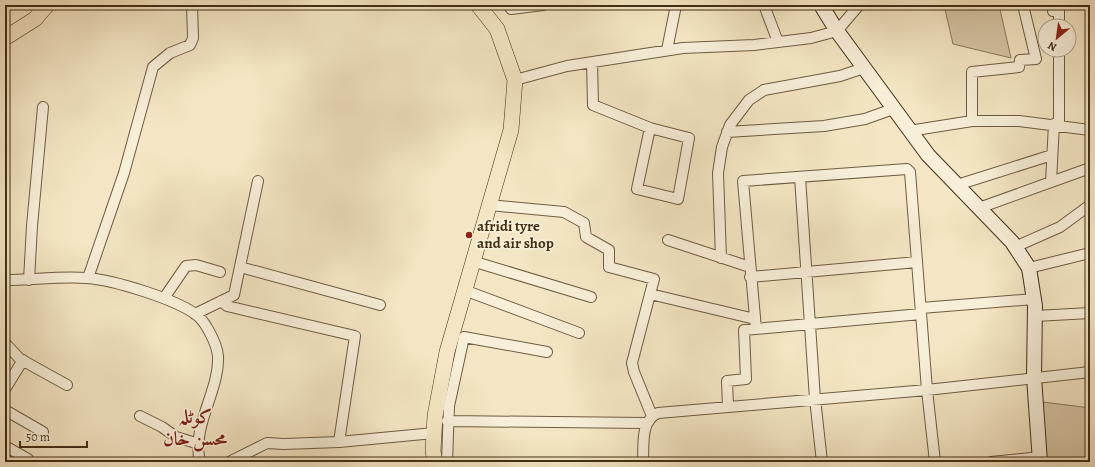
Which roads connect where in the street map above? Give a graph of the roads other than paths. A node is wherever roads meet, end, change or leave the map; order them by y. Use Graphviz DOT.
graph roads {
  1 [pos="47,5"];
  2 [pos="192,5"];
  3 [pos="478,5"];
  4 [pos="509,5"];
  5 [pos="543,5"];
  6 [pos="676,5"];
  7 [pos="764,5"];
  8 [pos="821,5"];
  9 [pos="859,5"];
  10 [pos="1023,5"];
  11 [pos="1052,5"];
  12 [pos="1059,18"];
  13 [pos="837,31"];
  14 [pos="5,38"];
  15 [pos="778,42"];
  16 [pos="667,50"];
  17 [pos="1059,58"];
  18 [pos="592,62"];
  19 [pos="864,68"];
  20 [pos="515,80"];
  21 [pos="43,107"];
  22 [pos="893,109"];
  23 [pos="972,121"];
  24 [pos="1057,124"];
  25 [pos="650,128"];
  26 [pos="1090,130"];
  27 [pos="909,131"];
  28 [pos="727,132"];
  29 [pos="1052,155"];
  30 [pos="1090,168"];
  31 [pos="800,177"];
  32 [pos="258,181"];
  33 [pos="1052,182"];
  34 [pos="957,185"];
  35 [pos="489,204"];
  36 [pos="1090,205"];
  37 [pos="979,208"];
  38 [pos="668,240"];
  39 [pos="1015,247"];
  40 [pos="1090,253"];
  41 [pos="720,258"];
  42 [pos="472,261"];
  43 [pos="917,262"];
  44 [pos="240,267"];
  45 [pos="1029,268"];
  46 [pos="220,272"];
  47 [pos="750,272"];
  48 [pos="807,272"];
  49 [pos="88,278"];
  50 [pos="5,280"];
  51 [pos="29,280"];
  52 [pos="464,290"];
  53 [pos="650,294"];
  54 [pos="591,297"];
  55 [pos="164,298"];
  56 [pos="1034,299"];
  57 [pos="221,301"];
  58 [pos="380,305"];
  59 [pos="921,311"];
  60 [pos="1090,313"];
  61 [pos="195,314"];
  62 [pos="1035,316"];
  63 [pos="755,324"];
  64 [pos="810,324"];
  65 [pos="579,333"];
  66 [pos="5,343"];
  67 [pos="547,352"];
  68 [pos="23,360"];
  69 [pos="1090,372"];
  70 [pos="1034,377"];
  71 [pos="67,385"];
  72 [pos="5,389"];
  73 [pos="927,390"];
  74 [pos="815,399"];
  75 [pos="728,406"];
  76 [pos="5,410"];
  77 [pos="140,416"];
  78 [pos="649,419"];
  79 [pos="447,421"];
  80 [pos="43,432"];
  81 [pos="434,433"];
  82 [pos="340,442"];
  83 [pos="199,444"];
  84 [pos="5,446"];
  85 [pos="28,459"];
  86 [pos="1040,459"];
  87 [pos="200,462"];
  88 [pos="229,462"];
  89 [pos="434,462"];
  90 [pos="447,462"];
  91 [pos="643,462"];
  92 [pos="822,462"];
  93 [pos="935,462"];
  94 [pos="991,462"];
  1 -- 14 [label="main road"];
  2 -- 49 [label="street"];
  3 -- 20 [label="main road"];
  4 -- 5 [label="street"];
  6 -- 16 [label="street"];
  7 -- 15 [label="street"];
  8 -- 13 [label="street"];
  9 -- 13 [label="street"];
  10 -- 23 [label="street"];
  11 -- 12 [label="street"];
  13 -- 15 [label="street"];
  13 -- 19 [label="street"];
  15 -- 16 [label="street"];
  16 -- 18 [label="street"];
  17 -- 24 [label="street"];
  18 -- 20 [label="street"];
  18 -- 25 [label="street"];
  19 -- 22 [label="street"];
  19 -- 28 [label="street"];
  20 -- 35 [label="main road"];
  21 -- 51 [label="street"];
  22 -- 27 [label="street"];
  22 -- 28 [label="street"];
  23 -- 24 [label="street"];
  23 -- 27 [label="street"];
  24 -- 26 [label="street"];
  24 -- 29 [label="street"];
  25 -- 25 [label="street"];
  27 -- 34 [label="street"];
  28 -- 41 [label="street"];
  29 -- 33 [label="street"];
  29 -- 34 [label="street"];
  30 -- 33 [label="street"];
  31 -- 43 [label="street"];
  31 -- 47 [label="street"];
  31 -- 48 [label="street"];
  32 -- 44 [label="street"];
  33 -- 37 [label="street"];
  34 -- 37 [label="street"];
  35 -- 42 [label="main road"];
  35 -- 53 [label="street"];
  36 -- 39 [label="street"];
  37 -- 39 [label="street"];
  38 -- 41 [label="street"];
  39 -- 45 [label="street"];
  40 -- 45 [label="street"];
  41 -- 47 [label="street"];
  42 -- 52 [label="main road"];
  42 -- 54 [label="street"];
  43 -- 48 [label="street"];
  43 -- 59 [label="street"];
  44 -- 57 [label="street"];
  44 -- 58 [label="street"];
  45 -- 56 [label="street"];
  46 -- 55 [label="street"];
  47 -- 48 [label="street"];
  47 -- 63 [label="street"];
  48 -- 64 [label="street"];
  49 -- 51 [label="street"];
  49 -- 55 [label="street"];
  50 -- 51 [label="street"];
  52 -- 65 [label="street"];
  52 -- 81 [label="main road"];
  53 -- 63 [label="street"];
  53 -- 78 [label="street"];
  55 -- 61 [label="street"];
  56 -- 59 [label="street"];
  56 -- 62 [label="street"];
  57 -- 61 [label="street"];
  57 -- 82 [label="street"];
  59 -- 64 [label="street"];
  59 -- 73 [label="street"];
  60 -- 62 [label="street"];
  61 -- 83 [label="street"];
  62 -- 70 [label="street"];
  63 -- 64 [label="street"];
  63 -- 75 [label="street"];
  64 -- 74 [label="street"];
  66 -- 68 [label="street"];
  67 -- 79 [label="street"];
  68 -- 71 [label="street"];
  68 -- 72 [label="street"];
  69 -- 70 [label="street"];
  70 -- 73 [label="street"];
  70 -- 86 [label="street"];
  73 -- 74 [label="street"];
  73 -- 93 [label="street"];
  74 -- 75 [label="street"];
  74 -- 92 [label="street"];
  75 -- 78 [label="street"];
  76 -- 80 [label="street"];
  77 -- 83 [label="street"];
  78 -- 79 [label="street"];
  78 -- 91 [label="street"];
  79 -- 90 [label="street"];
  81 -- 82 [label="street"];
  81 -- 89 [label="main road"];
  82 -- 88 [label="street"];
  83 -- 87 [label="street"];
  84 -- 85 [label="street"];
  86 -- 94 [label="street"];
}
